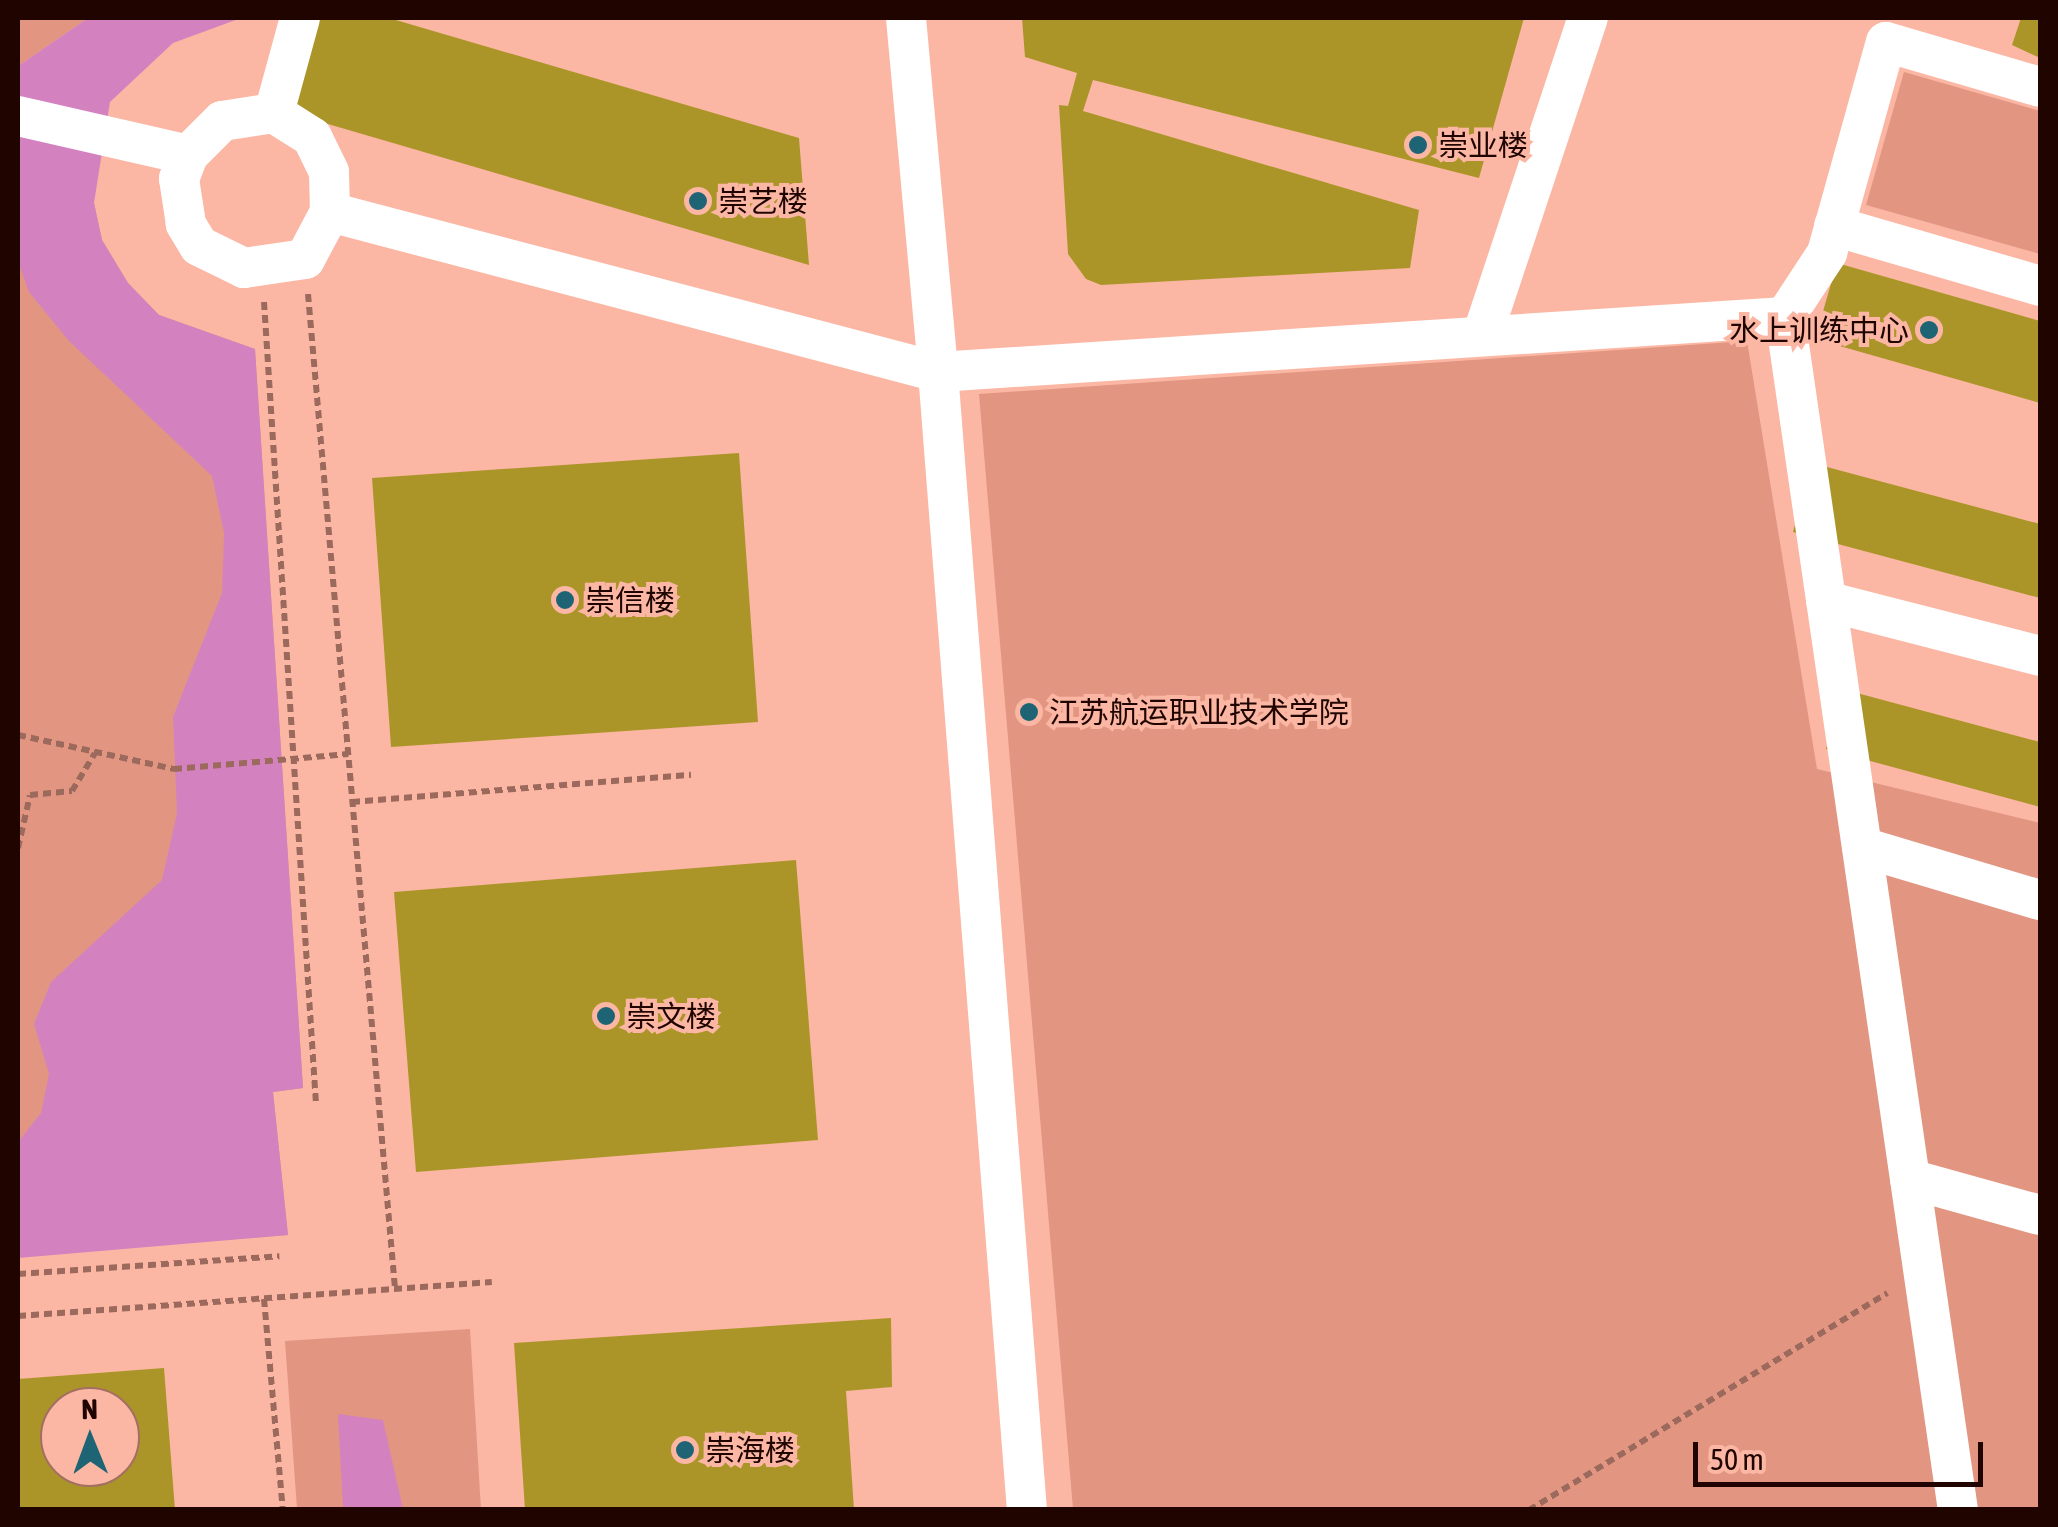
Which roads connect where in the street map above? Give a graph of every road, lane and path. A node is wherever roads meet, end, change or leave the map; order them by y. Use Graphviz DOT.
graph roads {
  1 [pos="300,18"];
  2 [pos="906,18"];
  3 [pos="1588,18"];
  4 [pos="2040,88"];
  5 [pos="274,113"];
  6 [pos="18,116"];
  7 [pos="188,155"];
  8 [pos="330,212"];
  9 [pos="1834,226"];
  10 [pos="305,259"];
  11 [pos="2040,286"];
  12 [pos="264,300"];
  13 [pos="1785,317"];
  14 [pos="1482,336"];
  15 [pos="938,372"];
  16 [pos="1826,601"];
  17 [pos="2040,656"];
  18 [pos="18,736"];
  19 [pos="95,754"];
  20 [pos="348,754"];
  21 [pos="293,757"];
  22 [pos="691,775"];
  23 [pos="352,802"];
  24 [pos="1862,846"];
  25 [pos="18,848"];
  26 [pos="2040,900"];
  27 [pos="316,1104"];
  28 [pos="1910,1179"];
  29 [pos="2040,1215"];
  30 [pos="279,1256"];
  31 [pos="1924,1272"];
  32 [pos="18,1274"];
  33 [pos="492,1282"];
  34 [pos="395,1289"];
  35 [pos="264,1298"];
  36 [pos="18,1316"];
  37 [pos="283,1510"];
  38 [pos="1027,1510"];
  39 [pos="1529,1510"];
  40 [pos="1958,1510"];
  1 -- 5 [label="street"];
  2 -- 15 [label="street"];
  3 -- 14 [label="street"];
  4 -- 9 [label="street"];
  5 -- 7 [label="street"];
  5 -- 8 [label="street"];
  6 -- 7 [label="street"];
  7 -- 10 [label="street"];
  8 -- 10 [label="street"];
  8 -- 15 [label="street"];
  9 -- 11 [label="street"];
  9 -- 13 [label="street"];
  10 -- 20 [label="path"];
  12 -- 21 [label="path"];
  13 -- 14 [label="street"];
  13 -- 16 [label="street"];
  14 -- 15 [label="street"];
  15 -- 38 [label="street"];
  16 -- 17 [label="street"];
  16 -- 24 [label="street"];
  18 -- 19 [label="path"];
  19 -- 21 [label="path"];
  19 -- 25 [label="path"];
  20 -- 21 [label="path"];
  20 -- 23 [label="path"];
  21 -- 27 [label="path"];
  22 -- 23 [label="path"];
  23 -- 34 [label="path"];
  24 -- 26 [label="street"];
  24 -- 28 [label="street"];
  28 -- 29 [label="street"];
  28 -- 31 [label="street"];
  30 -- 32 [label="path"];
  31 -- 39 [label="path"];
  31 -- 40 [label="street"];
  33 -- 34 [label="path"];
  34 -- 35 [label="path"];
  35 -- 36 [label="path"];
  35 -- 37 [label="path"];
}
